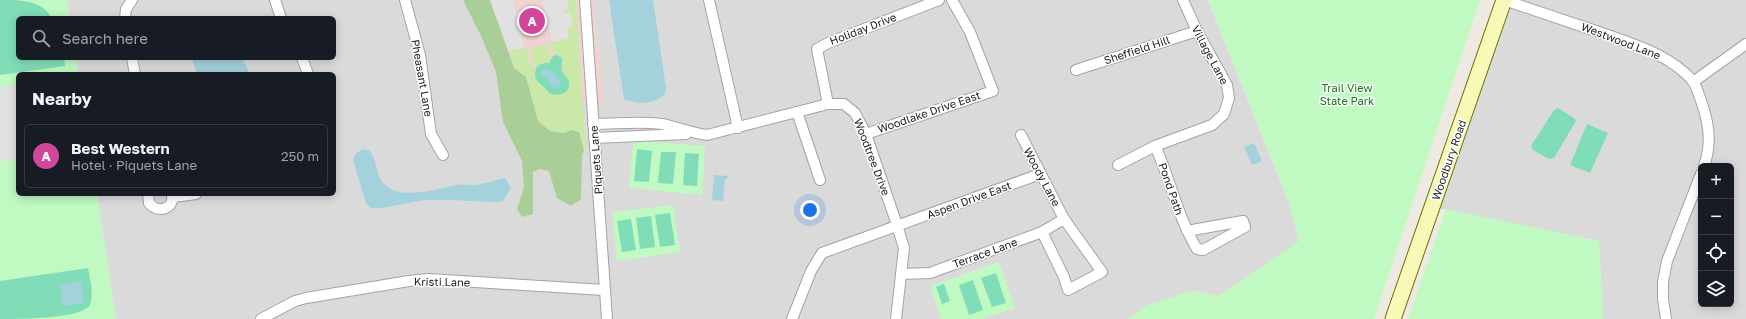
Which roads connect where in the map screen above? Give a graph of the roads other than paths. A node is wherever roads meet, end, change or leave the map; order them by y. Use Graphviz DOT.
graph roads {
  1 [pos="132,0"];
  2 [pos="275,0"];
  3 [pos="405,0"];
  4 [pos="585,0"];
  5 [pos="709,0"];
  6 [pos="939,0"];
  7 [pos="952,0"];
  8 [pos="1183,0"];
  9 [pos="1504,0"];
  10 [pos="125,16"];
  11 [pos="280,16"];
  12 [pos="1197,31"];
  13 [pos="1746,44"];
  14 [pos="132,60"];
  15 [pos="303,60"];
  16 [pos="1076,70"];
  17 [pos="135,72"];
  18 [pos="307,72"];
  19 [pos="1693,82"];
  20 [pos="828,104"];
  21 [pos="797,112"];
  22 [pos="594,124"];
  23 [pos="738,128"];
  24 [pos="694,134"];
  25 [pos="866,134"];
  26 [pos="1021,135"];
  27 [pos="594,138"];
  28 [pos="1155,146"];
  29 [pos="443,155"];
  30 [pos="1705,163"];
  31 [pos="1118,165"];
  32 [pos="1040,174"];
  33 [pos="820,180"];
  34 [pos="1698,182"];
  35 [pos="148,196"];
  36 [pos="173,196"];
  37 [pos="1064,219"];
  38 [pos="897,225"];
  39 [pos="1187,231"];
  40 [pos="1042,232"];
  41 [pos="901,274"];
  42 [pos="604,290"];
  43 [pos="261,319"];
  44 [pos="607,319"];
  45 [pos="792,319"];
  46 [pos="896,319"];
  47 [pos="1393,319"];
  48 [pos="1666,319"];
  1 -- 10 [label="street"];
  2 -- 11 [label="street"];
  3 -- 29 [label="street, Pheasant Lane"];
  4 -- 22 [label="street, Piquets Lane"];
  5 -- 23 [label="street"];
  6 -- 20 [label="street, Holiday Drive"];
  7 -- 25 [label="street, Woodlake Drive East"];
  8 -- 12 [label="street, Village Lane"];
  9 -- 19 [label="street, Westwood Lane"];
  9 -- 47 [label="main road, Woodbury Road"];
  12 -- 16 [label="street, Sheffield Hill"];
  12 -- 28 [label="street, Village Lane"];
  13 -- 19 [label="street"];
  14 -- 17 [label="street"];
  15 -- 18 [label="street"];
  19 -- 30 [label="street, Westwood Lane"];
  20 -- 21 [label="street, Woodtree Drive"];
  20 -- 25 [label="street, Woodtree Drive"];
  21 -- 23 [label="street, Woodtree Drive"];
  21 -- 33 [label="street"];
  22 -- 24 [label="street, Woodtree Drive"];
  22 -- 27 [label="street, Piquets Lane"];
  23 -- 24 [label="street, Woodtree Drive"];
  24 -- 27 [label="street, Woodtree Drive"];
  25 -- 38 [label="street, Woodtree Drive"];
  26 -- 32 [label="street, Woody Lane"];
  27 -- 42 [label="street, Piquets Lane"];
  28 -- 31 [label="street, Village Lane"];
  28 -- 39 [label="street, Pond Path"];
  32 -- 37 [label="street, Woody Lane"];
  32 -- 38 [label="street, Aspen Drive East"];
  34 -- 48 [label="street"];
  35 -- 36 [label="street"];
  37 -- 40 [label="street, Terrace Lane"];
  37 -- 40 [label="street, Woody Lane"];
  38 -- 41 [label="street, Woodtree Drive"];
  38 -- 45 [label="street, Aspen Drive East"];
  39 -- 39 [label="street, Pond Path"];
  40 -- 41 [label="street, Terrace Lane"];
  41 -- 46 [label="street, Woodtree Drive"];
  42 -- 43 [label="street, Kristi Lane"];
  42 -- 44 [label="street, Piquets Lane"];
}
